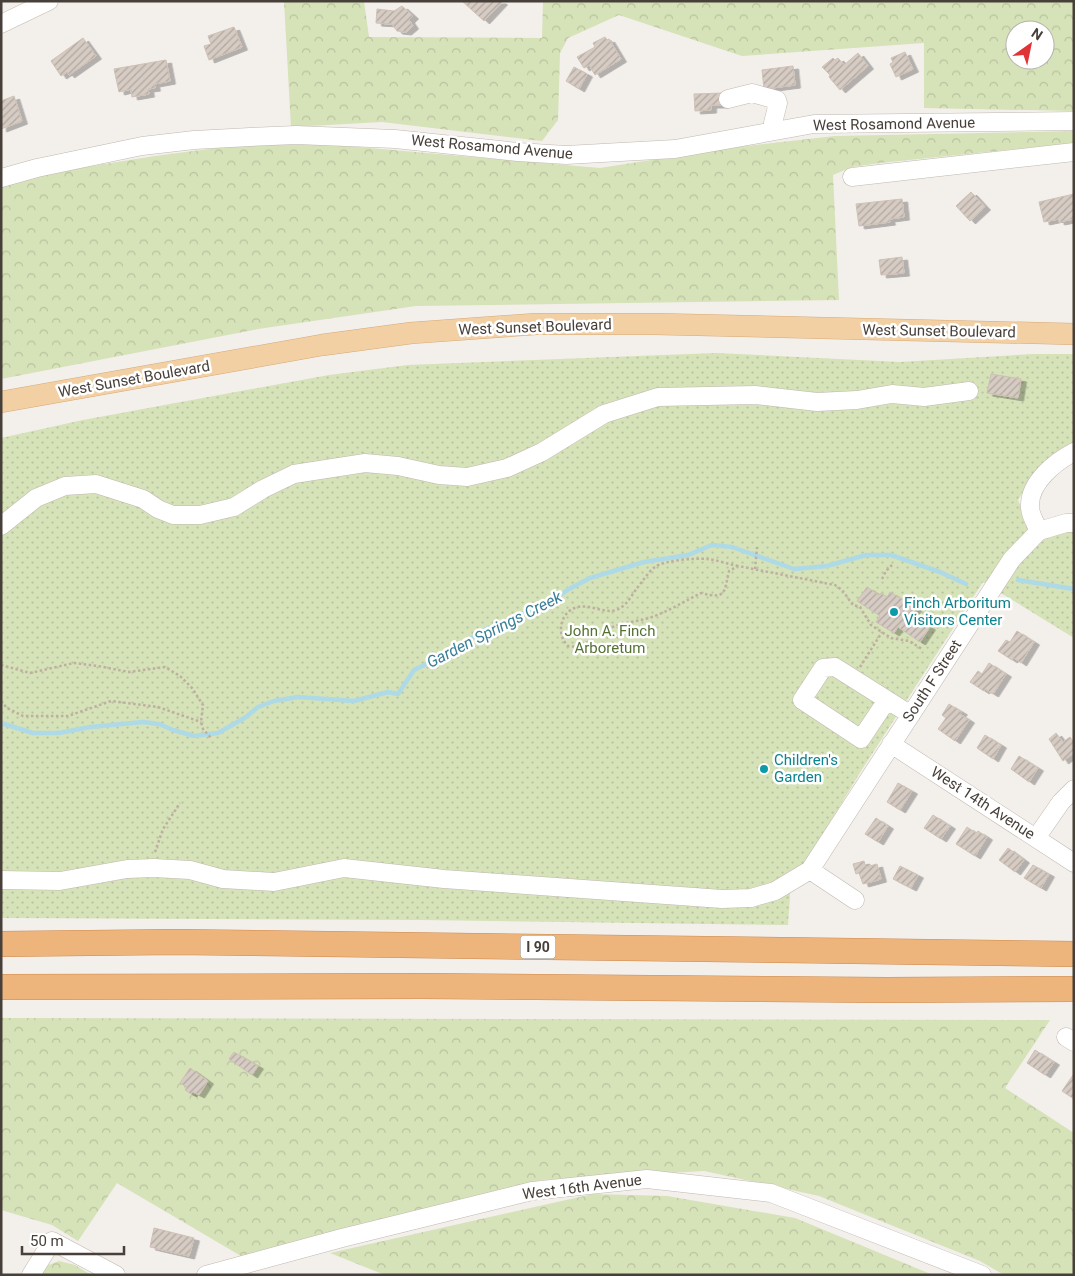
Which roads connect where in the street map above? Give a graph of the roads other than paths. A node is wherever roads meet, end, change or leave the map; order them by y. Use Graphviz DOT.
graph roads {
  1 [pos="49,1"];
  2 [pos="1,24"];
  3 [pos="728,99"];
  4 [pos="1074,121"];
  5 [pos="774,132"];
  6 [pos="1074,152"];
  7 [pos="1,178"];
  8 [pos="852,178"];
  9 [pos="1074,334"];
  10 [pos="969,391"];
  11 [pos="1,402"];
  12 [pos="1074,452"];
  13 [pos="1074,523"];
  14 [pos="1,526"];
  15 [pos="1039,531"];
  16 [pos="886,700"];
  17 [pos="911,715"];
  18 [pos="891,744"];
  19 [pos="1074,789"];
  20 [pos="1036,838"];
  21 [pos="1074,863"];
  22 [pos="810,870"];
  23 [pos="1,880"];
  24 [pos="855,900"];
  25 [pos="1,944"];
  26 [pos="1074,954"];
  27 [pos="1,987"];
  28 [pos="1074,988"];
  29 [pos="31,1275"];
  30 [pos="116,1275"];
  31 [pos="206,1275"];
  32 [pos="982,1275"];
  1 -- 2 [label="street"];
  3 -- 5 [label="street"];
  4 -- 5 [label="street, West Rosamond Avenue"];
  5 -- 7 [label="street, West Rosamond Avenue"];
  6 -- 8 [label="street"];
  9 -- 11 [label="main road, West Sunset Boulevard"];
  10 -- 14 [label="street"];
  12 -- 15 [label="street"];
  13 -- 15 [label="street"];
  15 -- 17 [label="street, South F Street"];
  16 -- 16 [label="street"];
  16 -- 17 [label="street"];
  17 -- 18 [label="street, South F Street"];
  18 -- 20 [label="street, West 14th Avenue"];
  18 -- 22 [label="street, South F Street"];
  19 -- 20 [label="street"];
  20 -- 21 [label="street, West 14th Avenue"];
  22 -- 23 [label="street"];
  22 -- 24 [label="street"];
  25 -- 26 [label="highway, I 90"];
  27 -- 28 [label="highway"];
  29 -- 30 [label="street"];
  31 -- 32 [label="street, West 16th Avenue"];
}
